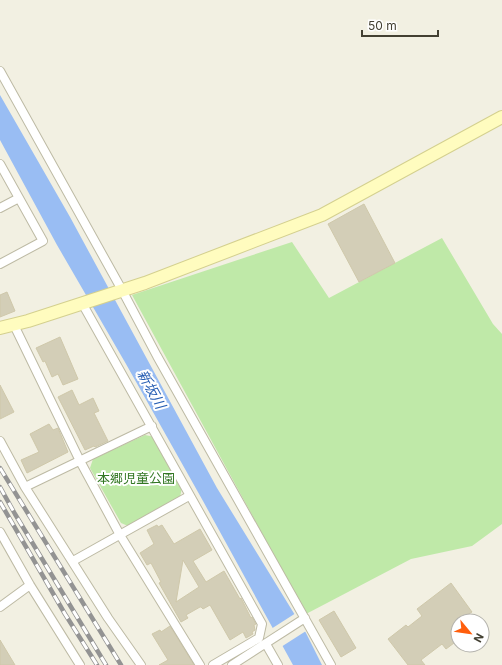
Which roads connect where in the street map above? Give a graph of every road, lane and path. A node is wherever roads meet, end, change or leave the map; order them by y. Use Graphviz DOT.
graph roads {
  1 [pos="0,71"];
  2 [pos="502,117"];
  3 [pos="0,164"];
  4 [pos="19,198"];
  5 [pos="0,208"];
  6 [pos="0,264"];
  7 [pos="122,290"];
  8 [pos="82,303"];
  9 [pos="14,325"];
  10 [pos="0,328"];
  11 [pos="152,426"];
  12 [pos="0,441"];
  13 [pos="80,461"];
  14 [pos="25,487"];
  15 [pos="189,496"];
  16 [pos="0,532"];
  17 [pos="120,535"];
  18 [pos="73,561"];
  19 [pos="30,585"];
  20 [pos="0,607"];
  21 [pos="303,620"];
  22 [pos="266,644"];
  23 [pos="80,665"];
  24 [pos="140,665"];
  25 [pos="200,665"];
  26 [pos="213,665"];
  27 [pos="232,665"];
  28 [pos="278,665"];
  29 [pos="331,665"];
  1 -- 7 [label="street"];
  2 -- 7 [label="street"];
  3 -- 4 [label="street"];
  4 -- 5 [label="street"];
  4 -- 6 [label="street"];
  7 -- 8 [label="street"];
  7 -- 21 [label="street"];
  8 -- 9 [label="street"];
  8 -- 11 [label="street"];
  9 -- 10 [label="street"];
  9 -- 13 [label="street"];
  11 -- 13 [label="street"];
  11 -- 15 [label="street"];
  12 -- 14 [label="street"];
  13 -- 14 [label="street"];
  13 -- 17 [label="street"];
  14 -- 18 [label="street"];
  15 -- 17 [label="street"];
  15 -- 26 [label="street"];
  16 -- 19 [label="street"];
  17 -- 18 [label="street"];
  17 -- 25 [label="street"];
  18 -- 24 [label="street"];
  19 -- 20 [label="street"];
  19 -- 23 [label="street"];
  21 -- 22 [label="street"];
  21 -- 29 [label="street"];
  22 -- 27 [label="street"];
  22 -- 28 [label="street"];
}
